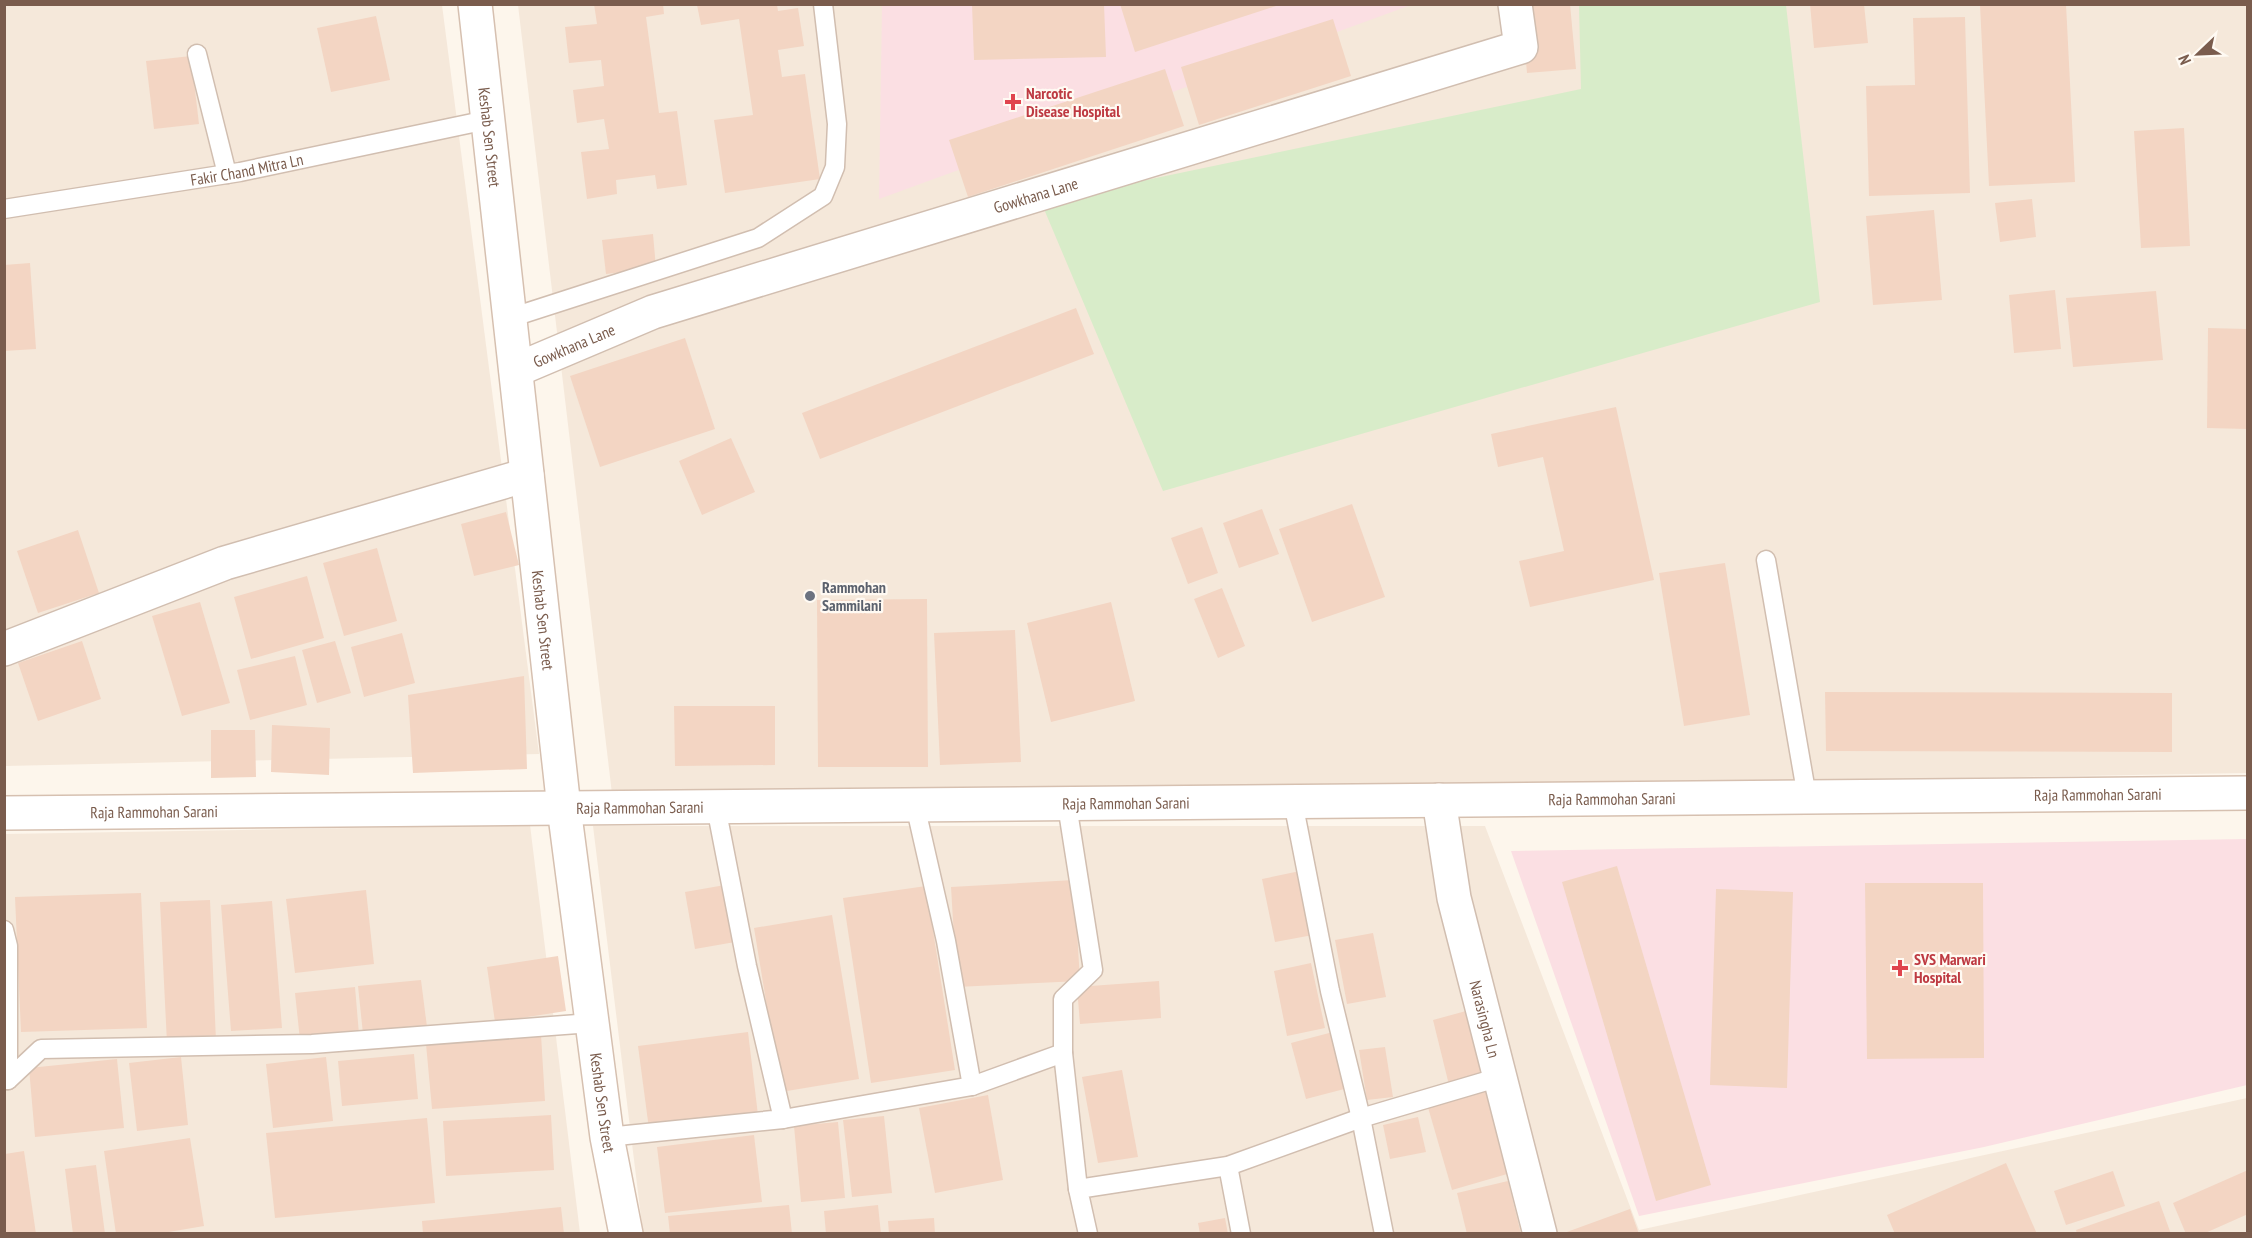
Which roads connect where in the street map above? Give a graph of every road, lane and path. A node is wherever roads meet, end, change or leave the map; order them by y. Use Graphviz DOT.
graph roads {
  1 [pos="475,4"];
  2 [pos="822,4"];
  3 [pos="1515,4"];
  4 [pos="197,54"];
  5 [pos="487,120"];
  6 [pos="227,174"];
  7 [pos="4,209"];
  8 [pos="510,318"];
  9 [pos="516,370"];
  10 [pos="527,475"];
  11 [pos="1766,560"];
  12 [pos="4,649"];
  13 [pos="2247,793"];
  14 [pos="1808,797"];
  15 [pos="1439,800"];
  16 [pos="1293,802"];
  17 [pos="915,805"];
  18 [pos="1067,805"];
  19 [pos="716,807"];
  20 [pos="564,808"];
  21 [pos="4,813"];
  22 [pos="4,930"];
  23 [pos="591,1023"];
  24 [pos="1063,1053"];
  25 [pos="1500,1077"];
  26 [pos="6,1080"];
  27 [pos="972,1086"];
  28 [pos="1361,1118"];
  29 [pos="783,1119"];
  30 [pos="607,1137"];
  31 [pos="1228,1167"];
  32 [pos="1078,1189"];
  33 [pos="626,1233"];
  34 [pos="1088,1233"];
  35 [pos="1241,1233"];
  36 [pos="1384,1233"];
  37 [pos="1540,1233"];
  1 -- 5 [label="main road, Keshab Sen Street"];
  2 -- 8 [label="lane"];
  3 -- 9 [label="main road, Gowkhana Lane"];
  4 -- 6 [label="lane"];
  5 -- 6 [label="lane, Fakir Chand Mitra Ln"];
  5 -- 8 [label="main road, Keshab Sen Street"];
  6 -- 7 [label="lane, Fakir Chand Mitra Ln"];
  8 -- 9 [label="main road, Keshab Sen Street"];
  9 -- 10 [label="main road, Keshab Sen Street"];
  10 -- 12 [label="main road"];
  10 -- 20 [label="main road, Keshab Sen Street"];
  11 -- 14 [label="lane"];
  13 -- 14 [label="main road, Raja Rammohan Sarani"];
  14 -- 15 [label="main road, Raja Rammohan Sarani"];
  15 -- 16 [label="main road, Raja Rammohan Sarani"];
  15 -- 25 [label="main road, Narasingha Ln"];
  16 -- 18 [label="main road, Raja Rammohan Sarani"];
  16 -- 28 [label="lane"];
  17 -- 18 [label="main road, Raja Rammohan Sarani"];
  17 -- 19 [label="main road, Raja Rammohan Sarani"];
  17 -- 27 [label="lane"];
  18 -- 24 [label="lane"];
  19 -- 20 [label="main road, Raja Rammohan Sarani"];
  19 -- 29 [label="lane"];
  20 -- 21 [label="main road, Raja Rammohan Sarani"];
  20 -- 23 [label="main road, Keshab Sen Street"];
  22 -- 26 [label="lane"];
  23 -- 26 [label="lane"];
  23 -- 30 [label="main road, Keshab Sen Street"];
  24 -- 27 [label="lane"];
  24 -- 32 [label="lane"];
  25 -- 28 [label="lane"];
  25 -- 37 [label="main road, Narasingha Ln"];
  27 -- 29 [label="lane"];
  28 -- 31 [label="lane"];
  28 -- 36 [label="lane"];
  29 -- 30 [label="lane"];
  30 -- 33 [label="main road, Keshab Sen Street"];
  31 -- 32 [label="lane"];
  31 -- 35 [label="lane"];
  32 -- 34 [label="lane"];
}
